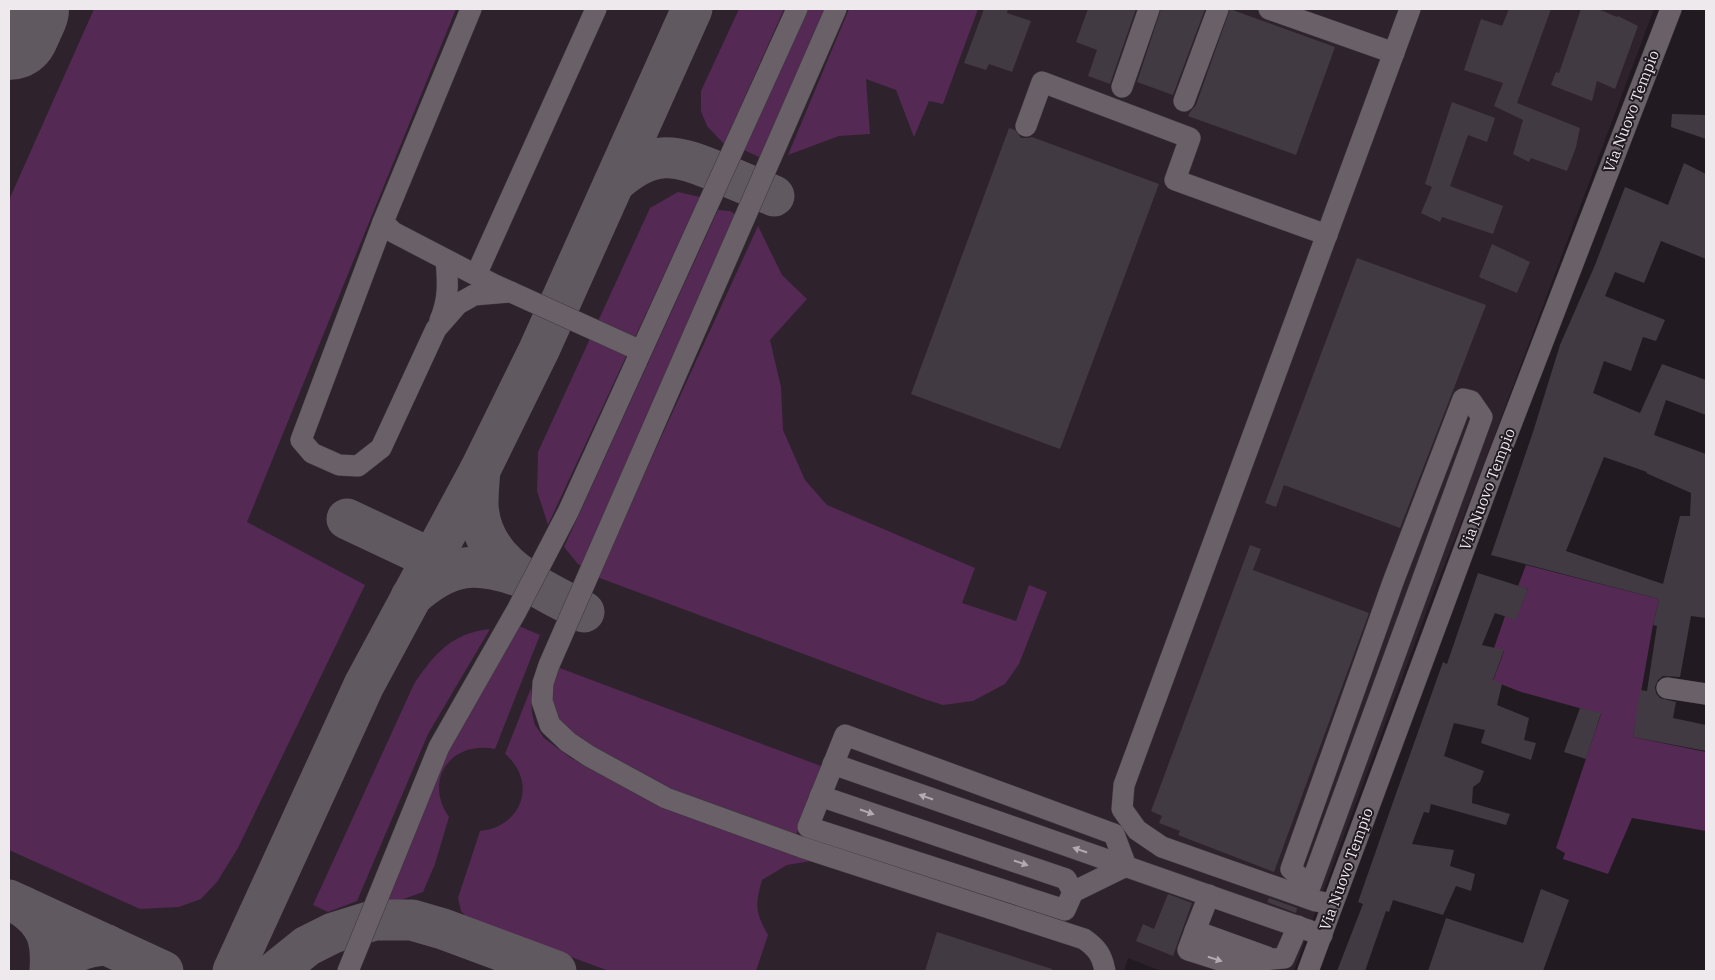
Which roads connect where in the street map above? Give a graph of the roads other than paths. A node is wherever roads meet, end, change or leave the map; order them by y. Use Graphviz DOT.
graph roads {
  1 [pos="471,9"];
  2 [pos="596,9"];
  3 [pos="797,9"];
  4 [pos="836,9"];
  5 [pos="1149,9"];
  6 [pos="1218,9"];
  7 [pos="1269,9"];
  8 [pos="1410,9"];
  9 [pos="1671,9"];
  10 [pos="1394,53"];
  11 [pos="1122,87"];
  12 [pos="1184,101"];
  13 [pos="1026,126"];
  14 [pos="383,222"];
  15 [pos="1327,235"];
  16 [pos="446,260"];
  17 [pos="476,275"];
  18 [pos="511,292"];
  19 [pos="436,329"];
  20 [pos="642,351"];
  21 [pos="1667,688"];
  22 [pos="1706,694"];
  23 [pos="833,764"];
  24 [pos="820,796"];
  25 [pos="1126,866"];
  26 [pos="1073,892"];
  27 [pos="1208,895"];
  28 [pos="1319,897"];
  29 [pos="1298,926"];
  30 [pos="1322,935"];
  31 [pos="348,971"];
  32 [pos="1105,971"];
  33 [pos="1308,971"];
  1 -- 14 [label="street"];
  2 -- 17 [label="street"];
  3 -- 20 [label="street"];
  4 -- 32 [label="street"];
  5 -- 11 [label="street"];
  6 -- 12 [label="street"];
  7 -- 10 [label="street"];
  8 -- 10 [label="street"];
  9 -- 28 [label="street, Via Nuovo Tempio"];
  10 -- 15 [label="street"];
  13 -- 15 [label="street"];
  14 -- 16 [label="street"];
  14 -- 19 [label="street"];
  15 -- 28 [label="street"];
  16 -- 17 [label="street"];
  16 -- 19 [label="street"];
  17 -- 18 [label="street"];
  18 -- 19 [label="street"];
  18 -- 20 [label="street"];
  20 -- 31 [label="street"];
  21 -- 22 [label="street"];
  23 -- 24 [label="street"];
  25 -- 23 [label="street, one-way"];
  23 -- 25 [label="street"];
  24 -- 26 [label="street, one-way"];
  24 -- 26 [label="street"];
  25 -- 26 [label="street"];
  25 -- 27 [label="street"];
  27 -- 29 [label="street"];
  27 -- 29 [label="street, one-way"];
  28 -- 28 [label="street"];
  28 -- 30 [label="street, Via Nuovo Tempio"];
  29 -- 30 [label="street"];
  30 -- 33 [label="street, Via Nuovo Tempio"];
}
